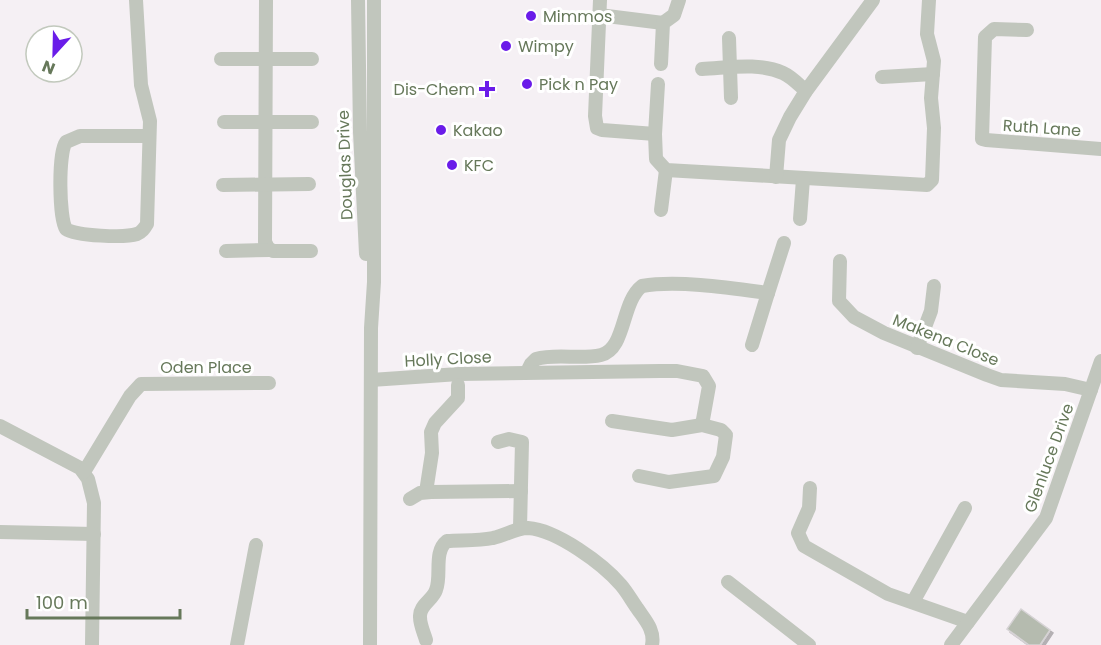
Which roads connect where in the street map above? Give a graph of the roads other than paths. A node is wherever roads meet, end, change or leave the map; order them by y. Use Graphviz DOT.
graph roads {
  1 [pos="136,0"];
  2 [pos="266,0"];
  3 [pos="358,0"];
  4 [pos="374,0"];
  5 [pos="600,0"];
  6 [pos="679,0"];
  7 [pos="873,0"];
  8 [pos="929,0"];
  9 [pos="599,15"];
  10 [pos="663,23"];
  11 [pos="1027,30"];
  12 [pos="729,38"];
  13 [pos="221,59"];
  14 [pos="312,59"];
  15 [pos="267,60"];
  16 [pos="661,64"];
  17 [pos="729,68"];
  18 [pos="702,69"];
  19 [pos="933,74"];
  20 [pos="882,77"];
  21 [pos="658,84"];
  22 [pos="806,91"];
  23 [pos="731,98"];
  24 [pos="312,122"];
  25 [pos="224,123"];
  26 [pos="266,123"];
  27 [pos="655,134"];
  28 [pos="149,136"];
  29 [pos="1101,148"];
  30 [pos="666,170"];
  31 [pos="776,177"];
  32 [pos="803,179"];
  33 [pos="266,184"];
  34 [pos="309,184"];
  35 [pos="223,185"];
  36 [pos="661,210"];
  37 [pos="800,219"];
  38 [pos="784,243"];
  39 [pos="270,250"];
  40 [pos="226,251"];
  41 [pos="311,251"];
  42 [pos="840,261"];
  43 [pos="934,286"];
  44 [pos="768,293"];
  45 [pos="371,328"];
  46 [pos="752,345"];
  47 [pos="918,348"];
  48 [pos="1101,361"];
  49 [pos="527,372"];
  50 [pos="371,380"];
  51 [pos="269,383"];
  52 [pos="458,385"];
  53 [pos="1091,390"];
  54 [pos="612,420"];
  55 [pos="702,425"];
  56 [pos="0,426"];
  57 [pos="498,442"];
  58 [pos="84,472"];
  59 [pos="639,476"];
  60 [pos="810,488"];
  61 [pos="521,491"];
  62 [pos="426,492"];
  63 [pos="410,499"];
  64 [pos="965,508"];
  65 [pos="520,528"];
  66 [pos="0,532"];
  67 [pos="94,534"];
  68 [pos="256,545"];
  69 [pos="728,582"];
  70 [pos="913,602"];
  71 [pos="968,622"];
  72 [pos="426,640"];
  73 [pos="653,642"];
  74 [pos="92,645"];
  75 [pos="237,645"];
  76 [pos="370,645"];
  77 [pos="809,645"];
  78 [pos="951,645"];
  1 -- 28 [label="street"];
  2 -- 15 [label="street"];
  3 -- 45 [label="street, Douglas Drive"];
  4 -- 45 [label="street, Douglas Drive"];
  5 -- 9 [label="street"];
  6 -- 10 [label="street"];
  7 -- 22 [label="street"];
  8 -- 19 [label="street"];
  9 -- 10 [label="street"];
  9 -- 27 [label="street"];
  10 -- 16 [label="street"];
  11 -- 29 [label="street, Ruth Lane"];
  12 -- 17 [label="street"];
  13 -- 15 [label="street"];
  14 -- 15 [label="street"];
  15 -- 26 [label="street"];
  17 -- 18 [label="street"];
  17 -- 22 [label="street"];
  17 -- 23 [label="street"];
  19 -- 20 [label="street"];
  19 -- 32 [label="street"];
  21 -- 27 [label="street"];
  22 -- 31 [label="street"];
  24 -- 26 [label="street"];
  25 -- 26 [label="street"];
  26 -- 33 [label="street"];
  27 -- 30 [label="street"];
  28 -- 28 [label="street"];
  30 -- 31 [label="street"];
  30 -- 36 [label="street"];
  31 -- 32 [label="street"];
  32 -- 37 [label="street"];
  33 -- 34 [label="street"];
  33 -- 35 [label="street"];
  33 -- 39 [label="street"];
  38 -- 44 [label="street"];
  39 -- 40 [label="street"];
  39 -- 41 [label="street"];
  42 -- 47 [label="street, Makena Close"];
  43 -- 47 [label="street"];
  44 -- 46 [label="street"];
  44 -- 49 [label="street"];
  45 -- 50 [label="street, Douglas Drive"];
  47 -- 53 [label="street, Makena Close"];
  48 -- 53 [label="street, Glenluce Drive"];
  49 -- 50 [label="street, Holly Close"];
  49 -- 55 [label="street, Holly Close"];
  50 -- 76 [label="street, Douglas Drive"];
  51 -- 58 [label="street, Oden Place"];
  52 -- 62 [label="street"];
  53 -- 71 [label="street, Glenluce Drive"];
  54 -- 55 [label="street"];
  55 -- 59 [label="street"];
  56 -- 58 [label="street"];
  57 -- 61 [label="street"];
  58 -- 67 [label="street"];
  60 -- 70 [label="street"];
  61 -- 62 [label="street"];
  61 -- 65 [label="street"];
  62 -- 63 [label="street"];
  64 -- 70 [label="street"];
  65 -- 72 [label="street"];
  65 -- 73 [label="street"];
  66 -- 67 [label="street"];
  67 -- 74 [label="street"];
  68 -- 75 [label="street"];
  69 -- 77 [label="street"];
  70 -- 71 [label="street"];
  71 -- 78 [label="street, Glenluce Drive"];
}
